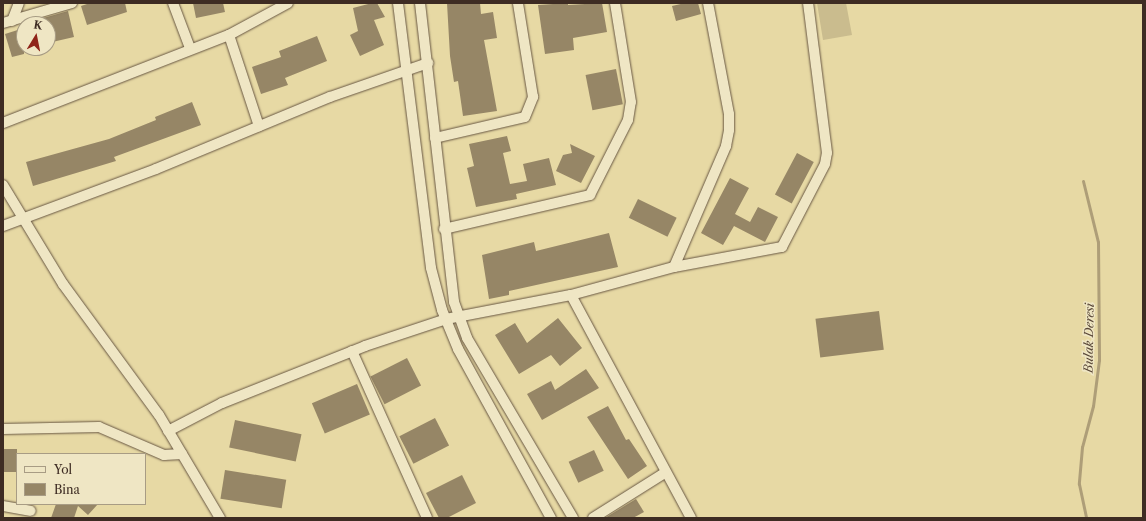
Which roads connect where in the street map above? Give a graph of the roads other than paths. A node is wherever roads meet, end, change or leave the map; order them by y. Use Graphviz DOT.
graph roads {
  1 [pos="19,3"];
  2 [pos="72,3"];
  3 [pos="173,3"];
  4 [pos="288,3"];
  5 [pos="398,3"];
  6 [pos="420,3"];
  7 [pos="518,3"];
  8 [pos="615,3"];
  9 [pos="708,3"];
  10 [pos="808,3"];
  11 [pos="8,22"];
  12 [pos="229,35"];
  13 [pos="190,48"];
  14 [pos="428,63"];
  15 [pos="406,73"];
  16 [pos="3,123"];
  17 [pos="259,126"];
  18 [pos="435,138"];
  19 [pos="3,185"];
  20 [pos="24,220"];
  21 [pos="3,226"];
  22 [pos="444,229"];
  23 [pos="674,267"];
  24 [pos="571,295"];
  25 [pos="459,316"];
  26 [pos="446,319"];
  27 [pos="352,352"];
  28 [pos="3,429"];
  29 [pos="168,431"];
  30 [pos="182,454"];
  31 [pos="666,472"];
  32 [pos="3,506"];
  33 [pos="30,511"];
  34 [pos="220,518"];
  35 [pos="427,518"];
  36 [pos="551,518"];
  37 [pos="573,518"];
  38 [pos="593,518"];
  39 [pos="691,518"];
  1 -- 11 [label="street"];
  2 -- 11 [label="street"];
  3 -- 13 [label="street"];
  4 -- 12 [label="street"];
  5 -- 15 [label="street"];
  6 -- 14 [label="street"];
  7 -- 18 [label="street"];
  8 -- 22 [label="street"];
  9 -- 23 [label="street"];
  10 -- 23 [label="street"];
  12 -- 13 [label="street"];
  12 -- 17 [label="street"];
  13 -- 16 [label="street"];
  14 -- 15 [label="street"];
  14 -- 18 [label="street"];
  15 -- 17 [label="street"];
  15 -- 26 [label="street"];
  17 -- 20 [label="street"];
  18 -- 22 [label="street"];
  19 -- 20 [label="street"];
  20 -- 21 [label="street"];
  20 -- 29 [label="street"];
  22 -- 25 [label="street"];
  23 -- 24 [label="street"];
  24 -- 25 [label="street"];
  24 -- 31 [label="street"];
  25 -- 26 [label="street"];
  25 -- 37 [label="street"];
  26 -- 27 [label="street"];
  26 -- 36 [label="street"];
  27 -- 29 [label="street"];
  27 -- 35 [label="street"];
  28 -- 30 [label="street"];
  29 -- 30 [label="street"];
  30 -- 34 [label="street"];
  31 -- 38 [label="street"];
  31 -- 39 [label="street"];
  32 -- 33 [label="street"];
}
